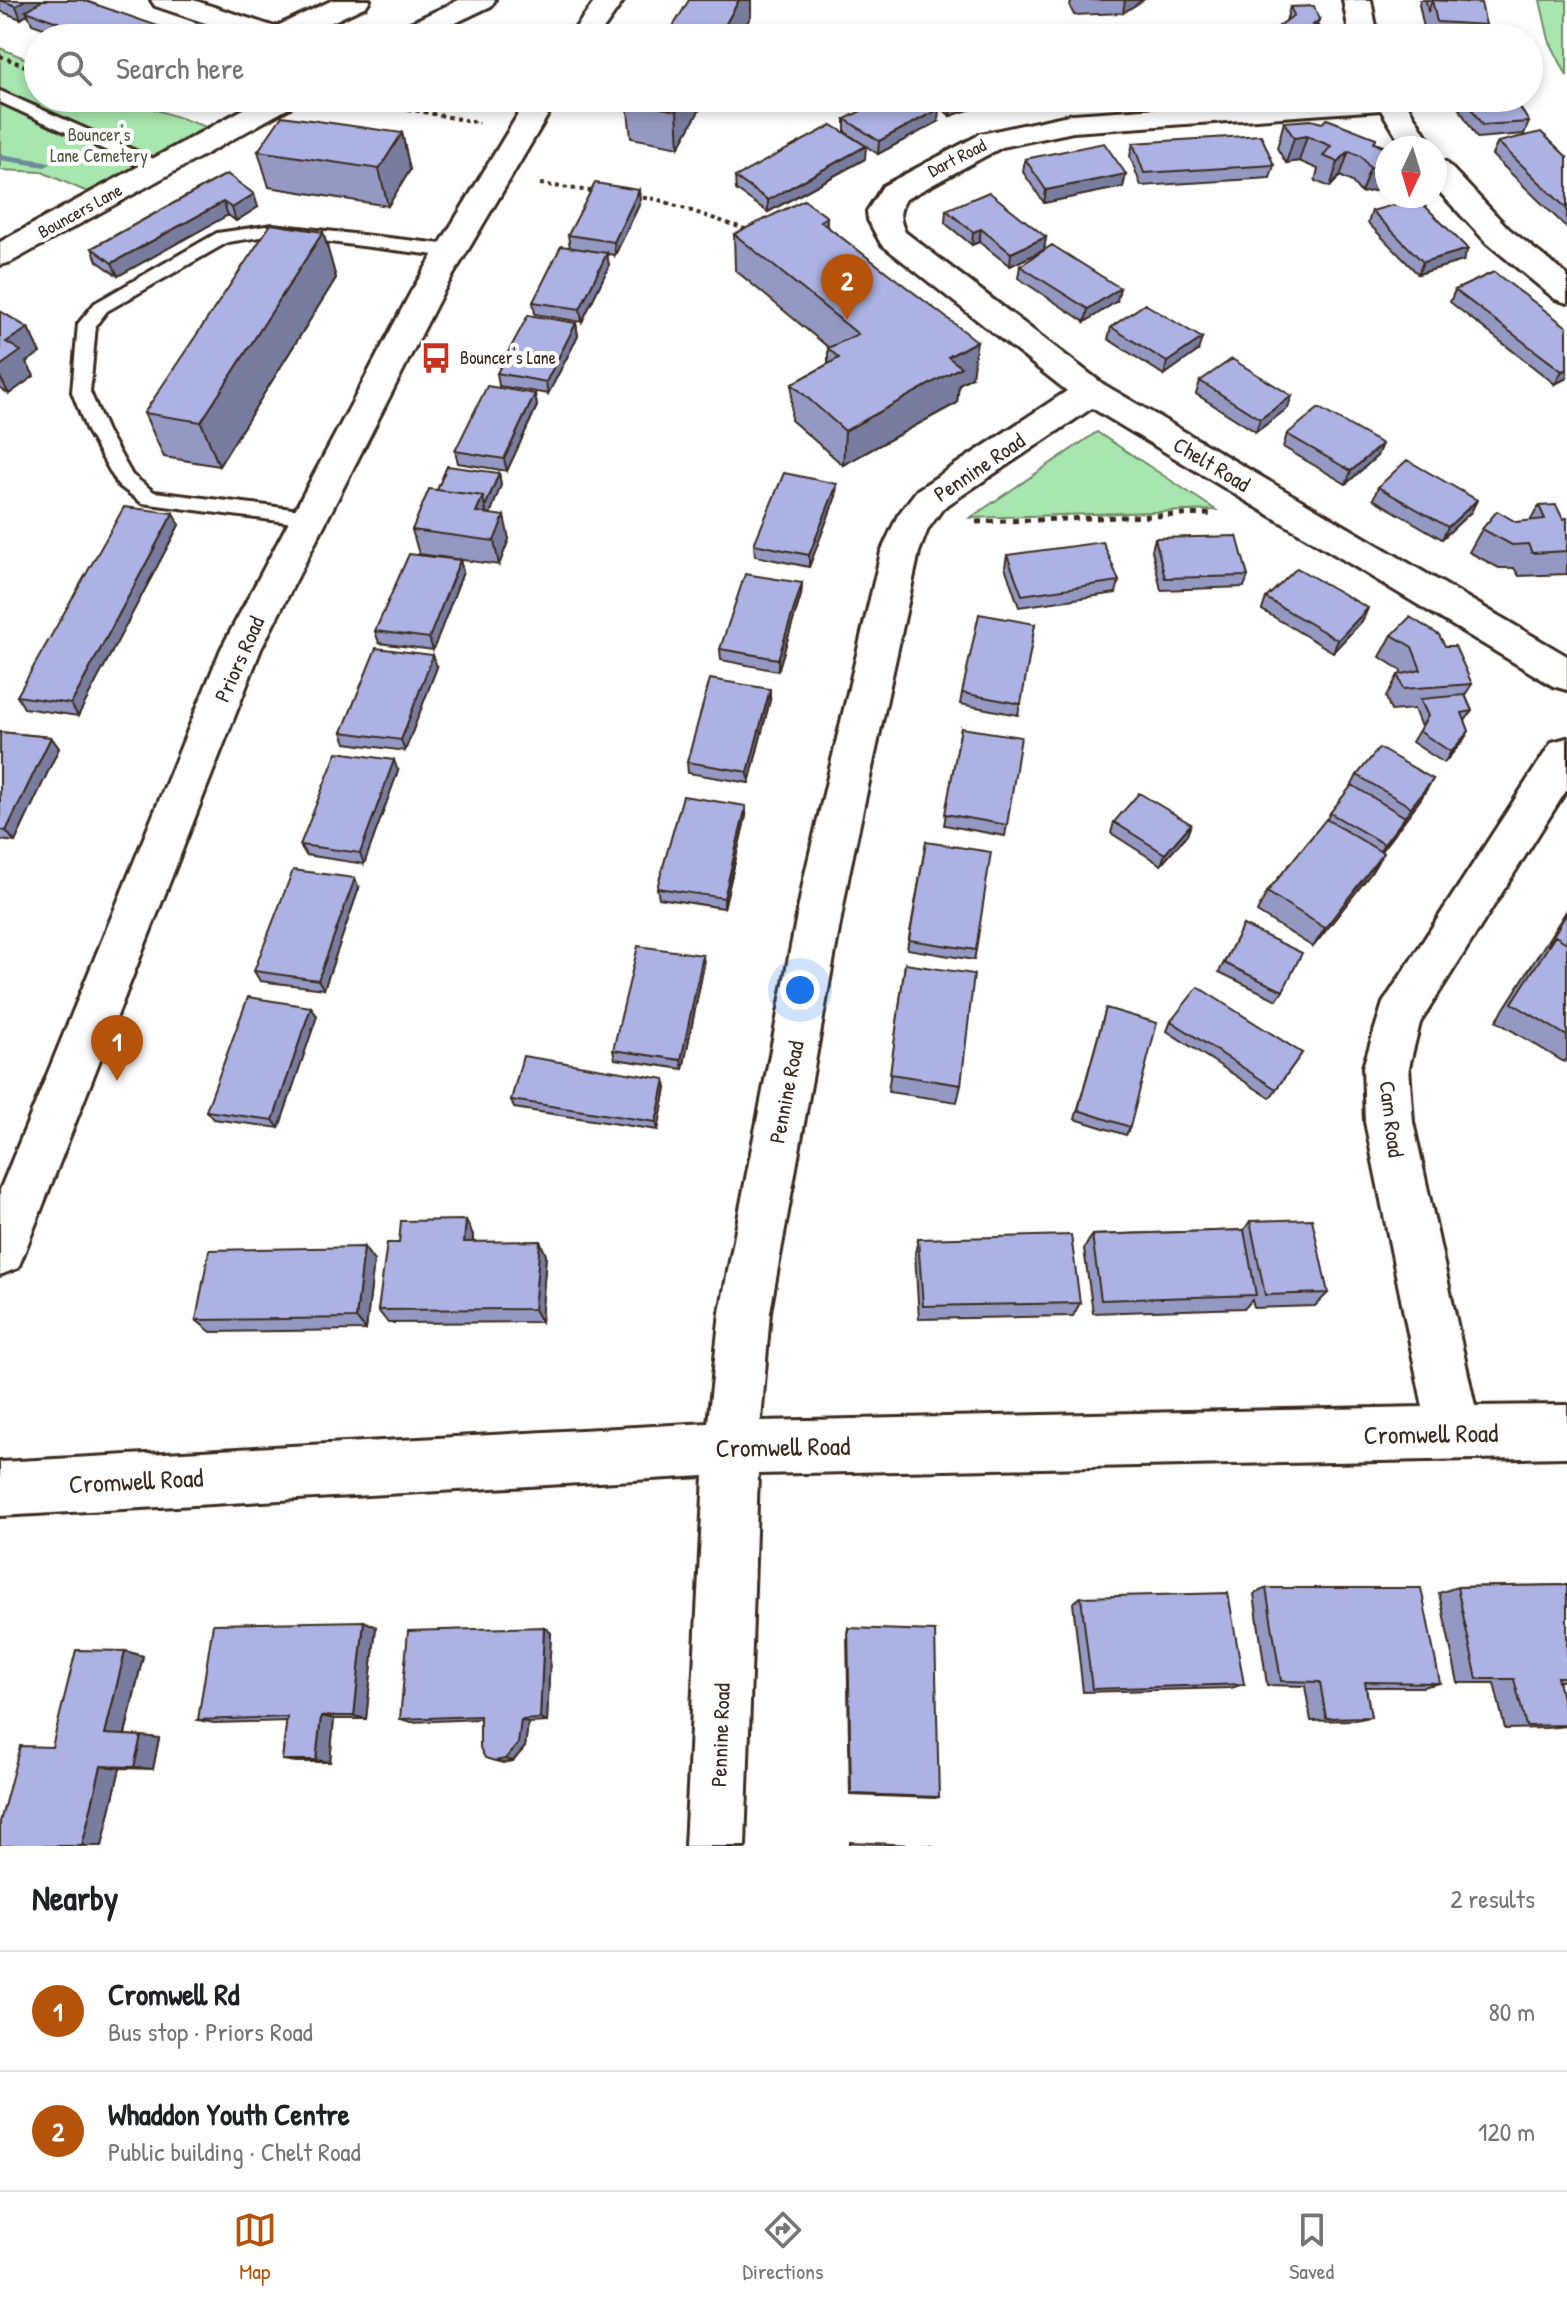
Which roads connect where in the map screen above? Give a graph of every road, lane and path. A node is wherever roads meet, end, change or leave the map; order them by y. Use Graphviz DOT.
graph roads {
  1 [pos="165,0"];
  2 [pos="356,0"];
  3 [pos="481,0"];
  4 [pos="610,0"];
  5 [pos="1357,0"];
  6 [pos="236,24"];
  7 [pos="306,24"];
  8 [pos="431,24"];
  9 [pos="592,24"];
  10 [pos="1361,24"];
  11 [pos="0,96"];
  12 [pos="24,107"];
  13 [pos="35,112"];
  14 [pos="261,112"];
  15 [pos="425,112"];
  16 [pos="535,112"];
  17 [pos="1222,112"];
  18 [pos="1396,112"];
  19 [pos="523,131"];
  20 [pos="1411,136"];
  21 [pos="159,168"];
  22 [pos="495,178"];
  23 [pos="1447,182"];
  24 [pos="598,192"];
  25 [pos="627,195"];
  26 [pos="884,220"];
  27 [pos="758,234"];
  28 [pos="451,251"];
  29 [pos="0,255"];
  30 [pos="1567,292"];
  31 [pos="1091,392"];
  32 [pos="1291,511"];
  33 [pos="309,518"];
  34 [pos="911,524"];
  35 [pos="1567,675"];
  36 [pos="1567,754"];
  37 [pos="0,1251"];
  38 [pos="1567,1431"];
  39 [pos="1455,1434"];
  40 [pos="732,1448"];
  41 [pos="0,1489"];
  42 [pos="715,1846"];
  1 -- 6 [label="street"];
  2 -- 7 [label="street"];
  3 -- 8 [label="street"];
  4 -- 9 [label="street"];
  5 -- 10 [label="street"];
  11 -- 12 [label="lane"];
  13 -- 21 [label="lane"];
  14 -- 21 [label="street, Bouncers Lane"];
  15 -- 19 [label="path"];
  16 -- 19 [label="street, Priors Road"];
  17 -- 26 [label="street, Dart Road"];
  18 -- 20 [label="street"];
  19 -- 22 [label="street, Priors Road"];
  21 -- 29 [label="street, Bouncers Lane"];
  22 -- 24 [label="path"];
  22 -- 28 [label="street, Priors Road"];
  23 -- 30 [label="street"];
  25 -- 27 [label="path"];
  26 -- 31 [label="street, Chelt Road"];
  28 -- 33 [label="street, Priors Road"];
  28 -- 33 [label="lane"];
  31 -- 32 [label="street, Chelt Road"];
  31 -- 34 [label="street, Pennine Road"];
  32 -- 34 [label="path"];
  32 -- 35 [label="street, Chelt Road"];
  33 -- 37 [label="street, Priors Road"];
  34 -- 40 [label="street, Pennine Road"];
  36 -- 39 [label="street, Cam Road"];
  38 -- 39 [label="street, Cromwell Road"];
  39 -- 40 [label="street, Cromwell Road"];
  40 -- 41 [label="street, Cromwell Road"];
  40 -- 42 [label="street, Pennine Road"];
}
